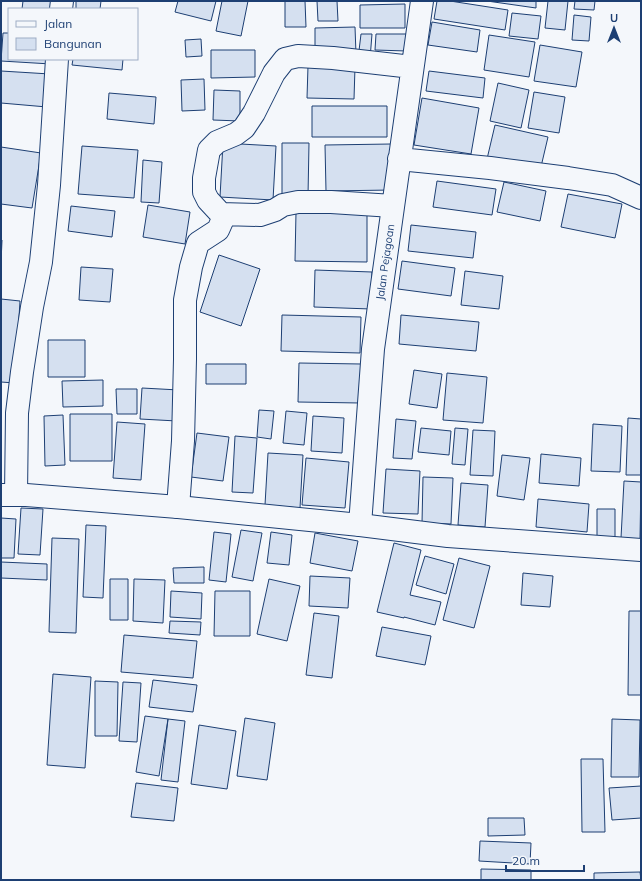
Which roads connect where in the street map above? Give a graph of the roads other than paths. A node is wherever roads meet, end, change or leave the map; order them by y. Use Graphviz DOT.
graph roads {
  1 [pos="422,1"];
  2 [pos="56,60"];
  3 [pos="412,67"];
  4 [pos="399,158"];
  5 [pos="641,198"];
  6 [pos="393,206"];
  7 [pos="221,214"];
  8 [pos="8,495"];
  9 [pos="178,507"];
  10 [pos="360,525"];
  11 [pos="641,550"];
  1 -- 3 [label="street, Jalan Pejagoan"];
  2 -- 8 [label="street"];
  3 -- 4 [label="street, Jalan Pejagoan"];
  3 -- 7 [label="street"];
  4 -- 5 [label="street"];
  4 -- 6 [label="street, Jalan Pejagoan"];
  6 -- 7 [label="street"];
  6 -- 10 [label="street, Jalan Pejagoan"];
  7 -- 9 [label="street"];
  8 -- 9 [label="street"];
  9 -- 10 [label="street"];
  10 -- 11 [label="street"];
}
